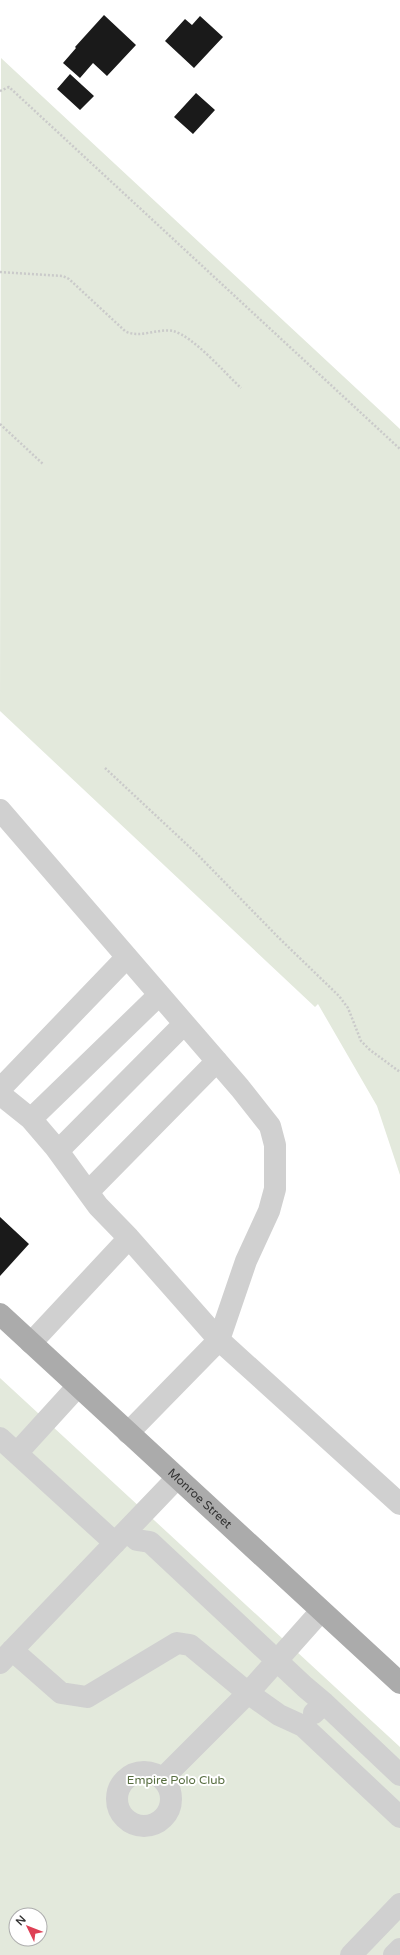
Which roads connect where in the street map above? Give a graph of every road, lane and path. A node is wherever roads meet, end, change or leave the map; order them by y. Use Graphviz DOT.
graph roads {
  1 [pos="0,91"];
  2 [pos="0,272"];
  3 [pos="241,388"];
  4 [pos="0,424"];
  5 [pos="400,449"];
  6 [pos="43,464"];
  7 [pos="104,768"];
  8 [pos="0,810"];
  9 [pos="127,957"];
  10 [pos="159,995"];
  11 [pos="184,1024"];
  12 [pos="216,1061"];
  13 [pos="400,1072"];
  14 [pos="0,1089"];
  15 [pos="0,1094"];
  16 [pos="31,1119"];
  17 [pos="58,1151"];
  18 [pos="88,1192"];
  19 [pos="129,1238"];
  20 [pos="0,1314"];
  21 [pos="219,1340"];
  22 [pos="31,1343"];
  23 [pos="78,1386"];
  24 [pos="128,1433"];
  25 [pos="0,1438"];
  26 [pos="17,1453"];
  27 [pos="177,1478"];
  28 [pos="400,1504"];
  29 [pos="121,1537"];
  30 [pos="321,1611"];
  31 [pos="6,1657"];
  32 [pos="276,1660"];
  33 [pos="400,1683"];
  34 [pos="248,1693"];
  35 [pos="324,1703"];
  36 [pos="302,1726"];
  37 [pos="400,1775"];
  38 [pos="163,1778"];
  39 [pos="400,1817"];
  40 [pos="400,1904"];
  41 [pos="400,1949"];
  42 [pos="351,1955"];
  43 [pos="394,1955"];
  1 -- 5 [label="path"];
  2 -- 3 [label="path"];
  4 -- 6 [label="path"];
  7 -- 13 [label="path"];
  8 -- 9 [label="lane"];
  9 -- 10 [label="lane"];
  9 -- 14 [label="lane"];
  10 -- 11 [label="lane"];
  10 -- 16 [label="lane"];
  11 -- 12 [label="lane"];
  11 -- 17 [label="lane"];
  12 -- 18 [label="lane"];
  12 -- 21 [label="lane"];
  15 -- 16 [label="lane"];
  16 -- 17 [label="lane"];
  17 -- 18 [label="lane"];
  18 -- 19 [label="lane"];
  19 -- 21 [label="lane"];
  19 -- 22 [label="lane"];
  20 -- 22 [label="main road, Monroe Street"];
  21 -- 24 [label="lane"];
  21 -- 28 [label="lane"];
  22 -- 23 [label="main road, Monroe Street"];
  23 -- 24 [label="main road, Monroe Street"];
  23 -- 26 [label="lane"];
  24 -- 27 [label="main road, Monroe Street"];
  25 -- 26 [label="lane"];
  26 -- 29 [label="lane"];
  27 -- 29 [label="lane"];
  27 -- 30 [label="main road, Monroe Street"];
  29 -- 31 [label="lane"];
  29 -- 32 [label="lane"];
  30 -- 32 [label="lane"];
  30 -- 33 [label="main road, Monroe Street"];
  31 -- 34 [label="lane"];
  32 -- 34 [label="lane"];
  32 -- 35 [label="lane"];
  34 -- 36 [label="lane"];
  34 -- 38 [label="lane"];
  35 -- 36 [label="lane"];
  35 -- 37 [label="lane"];
  36 -- 39 [label="lane"];
  40 -- 42 [label="lane"];
  41 -- 43 [label="lane"];
}
